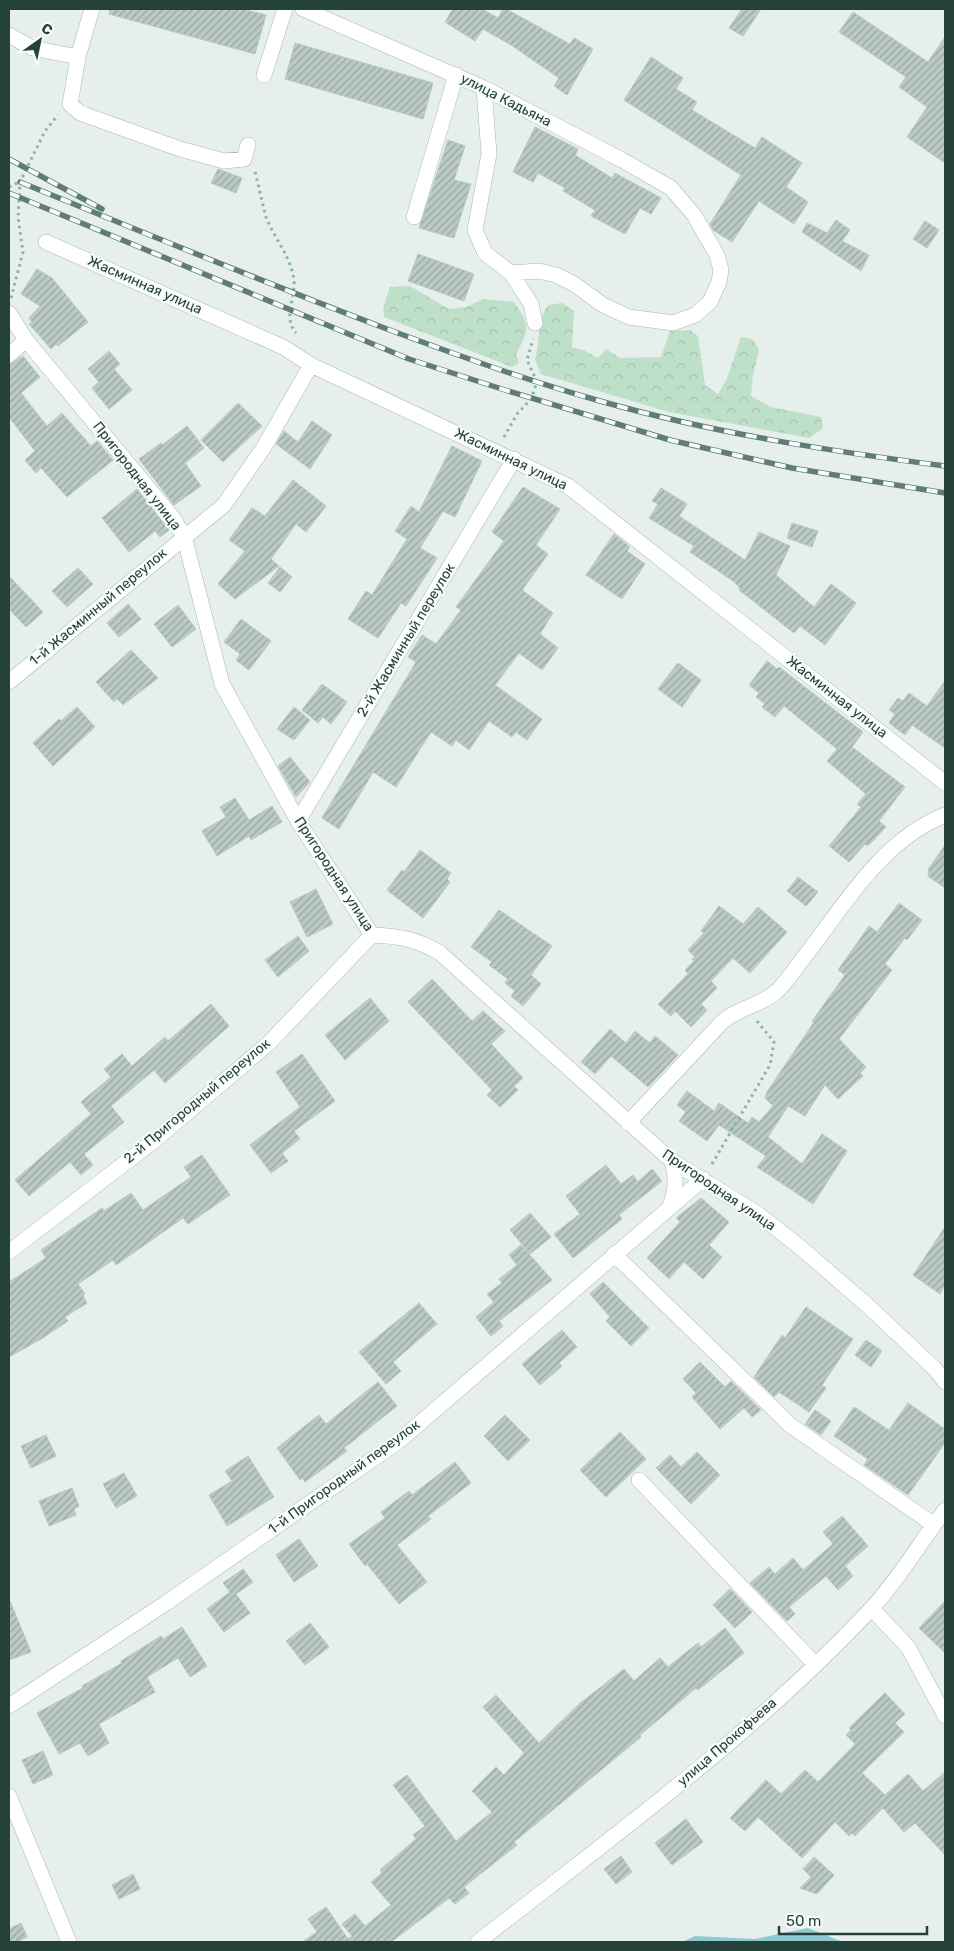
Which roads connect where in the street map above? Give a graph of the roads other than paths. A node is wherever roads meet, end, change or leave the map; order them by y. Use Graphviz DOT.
graph roads {
  1 [pos="92,9"];
  2 [pos="284,9"];
  3 [pos="303,9"];
  4 [pos="9,35"];
  5 [pos="78,57"];
  6 [pos="264,75"];
  7 [pos="456,75"];
  8 [pos="484,88"];
  9 [pos="248,145"];
  10 [pos="414,217"];
  11 [pos="46,242"];
  12 [pos="511,273"];
  13 [pos="9,313"];
  14 [pos="535,323"];
  15 [pos="26,340"];
  16 [pos="9,355"];
  17 [pos="311,365"];
  18 [pos="514,459"];
  19 [pos="184,536"];
  20 [pos="9,682"];
  21 [pos="945,783"];
  22 [pos="945,815"];
  23 [pos="298,821"];
  24 [pos="372,935"];
  25 [pos="628,1123"];
  26 [pos="672,1161"];
  27 [pos="703,1179"];
  28 [pos="669,1208"];
  29 [pos="9,1252"];
  30 [pos="614,1254"];
  31 [pos="945,1382"];
  32 [pos="639,1480"];
  33 [pos="945,1510"];
  34 [pos="934,1524"];
  35 [pos="872,1609"];
  36 [pos="815,1664"];
  37 [pos="9,1706"];
  38 [pos="945,1716"];
  39 [pos="9,1796"];
  40 [pos="14,1824"];
  41 [pos="69,1942"];
  42 [pos="478,1942"];
  1 -- 5 [label="street"];
  2 -- 6 [label="street"];
  3 -- 7 [label="street, улица Кадьяна"];
  4 -- 5 [label="street"];
  5 -- 9 [label="street"];
  7 -- 8 [label="street, улица Кадьяна"];
  7 -- 10 [label="street"];
  8 -- 12 [label="street"];
  8 -- 12 [label="street, улица Кадьяна"];
  11 -- 17 [label="street, Жасминная улица"];
  12 -- 14 [label="street"];
  13 -- 15 [label="street, Пригородная улица"];
  15 -- 16 [label="street"];
  15 -- 19 [label="street, Пригородная улица"];
  17 -- 18 [label="street, Жасминная улица"];
  17 -- 19 [label="street, 1-й Жасминный переулок"];
  18 -- 21 [label="street, Жасминная улица"];
  18 -- 23 [label="street, 2-й Жасминный переулок"];
  19 -- 20 [label="street, 1-й Жасминный переулок"];
  19 -- 23 [label="street, Пригородная улица"];
  22 -- 25 [label="street"];
  23 -- 24 [label="street, Пригородная улица"];
  24 -- 25 [label="street, Пригородная улица"];
  24 -- 29 [label="street, 2-й Пригородный переулок"];
  25 -- 26 [label="street, Пригородная улица"];
  26 -- 27 [label="street, Пригородная улица"];
  26 -- 28 [label="street"];
  27 -- 28 [label="street, 1-й Пригородный переулок"];
  27 -- 31 [label="street, Пригородная улица"];
  28 -- 30 [label="street, 1-й Пригородный переулок"];
  30 -- 34 [label="street"];
  30 -- 37 [label="street, 1-й Пригородный переулок"];
  32 -- 36 [label="street"];
  33 -- 34 [label="street, улица Прокофьева"];
  34 -- 35 [label="street, улица Прокофьева"];
  35 -- 36 [label="street, улица Прокофьева"];
  35 -- 38 [label="street"];
  36 -- 42 [label="street, улица Прокофьева"];
  39 -- 40 [label="street"];
  40 -- 41 [label="street"];
}
